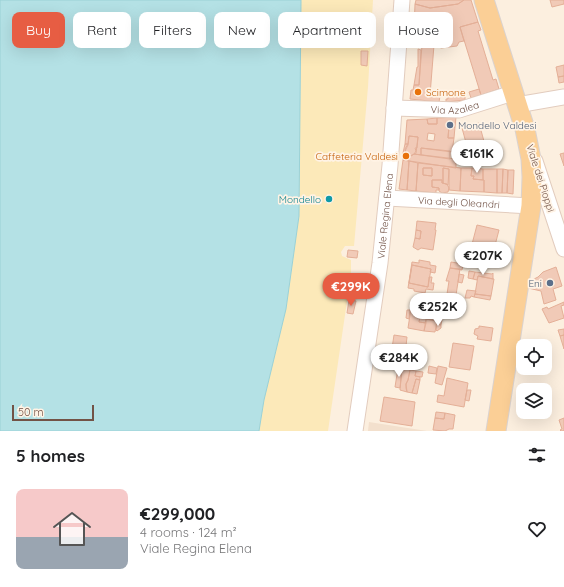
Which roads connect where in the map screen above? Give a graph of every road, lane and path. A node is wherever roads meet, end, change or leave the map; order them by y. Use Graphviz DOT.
graph roads {
  1 [pos="402,0"];
  2 [pos="484,0"];
  3 [pos="564,97"];
  4 [pos="515,99"];
  5 [pos="394,108"];
  6 [pos="525,129"];
  7 [pos="387,198"];
  8 [pos="531,206"];
  9 [pos="564,249"];
  10 [pos="355,431"];
  11 [pos="496,431"];
  1 -- 5 [label="street, Viale Regina Elena"];
  2 -- 4 [label="main road"];
  3 -- 4 [label="street, Via Azalea"];
  4 -- 5 [label="street, Via Azalea"];
  4 -- 6 [label="main road"];
  5 -- 7 [label="street, Viale Regina Elena"];
  6 -- 8 [label="main road"];
  6 -- 9 [label="street, Viale dei Pioppi"];
  7 -- 8 [label="street, Via degli Oleandri"];
  7 -- 10 [label="street, Viale Regina Elena"];
  8 -- 11 [label="main road"];
}
